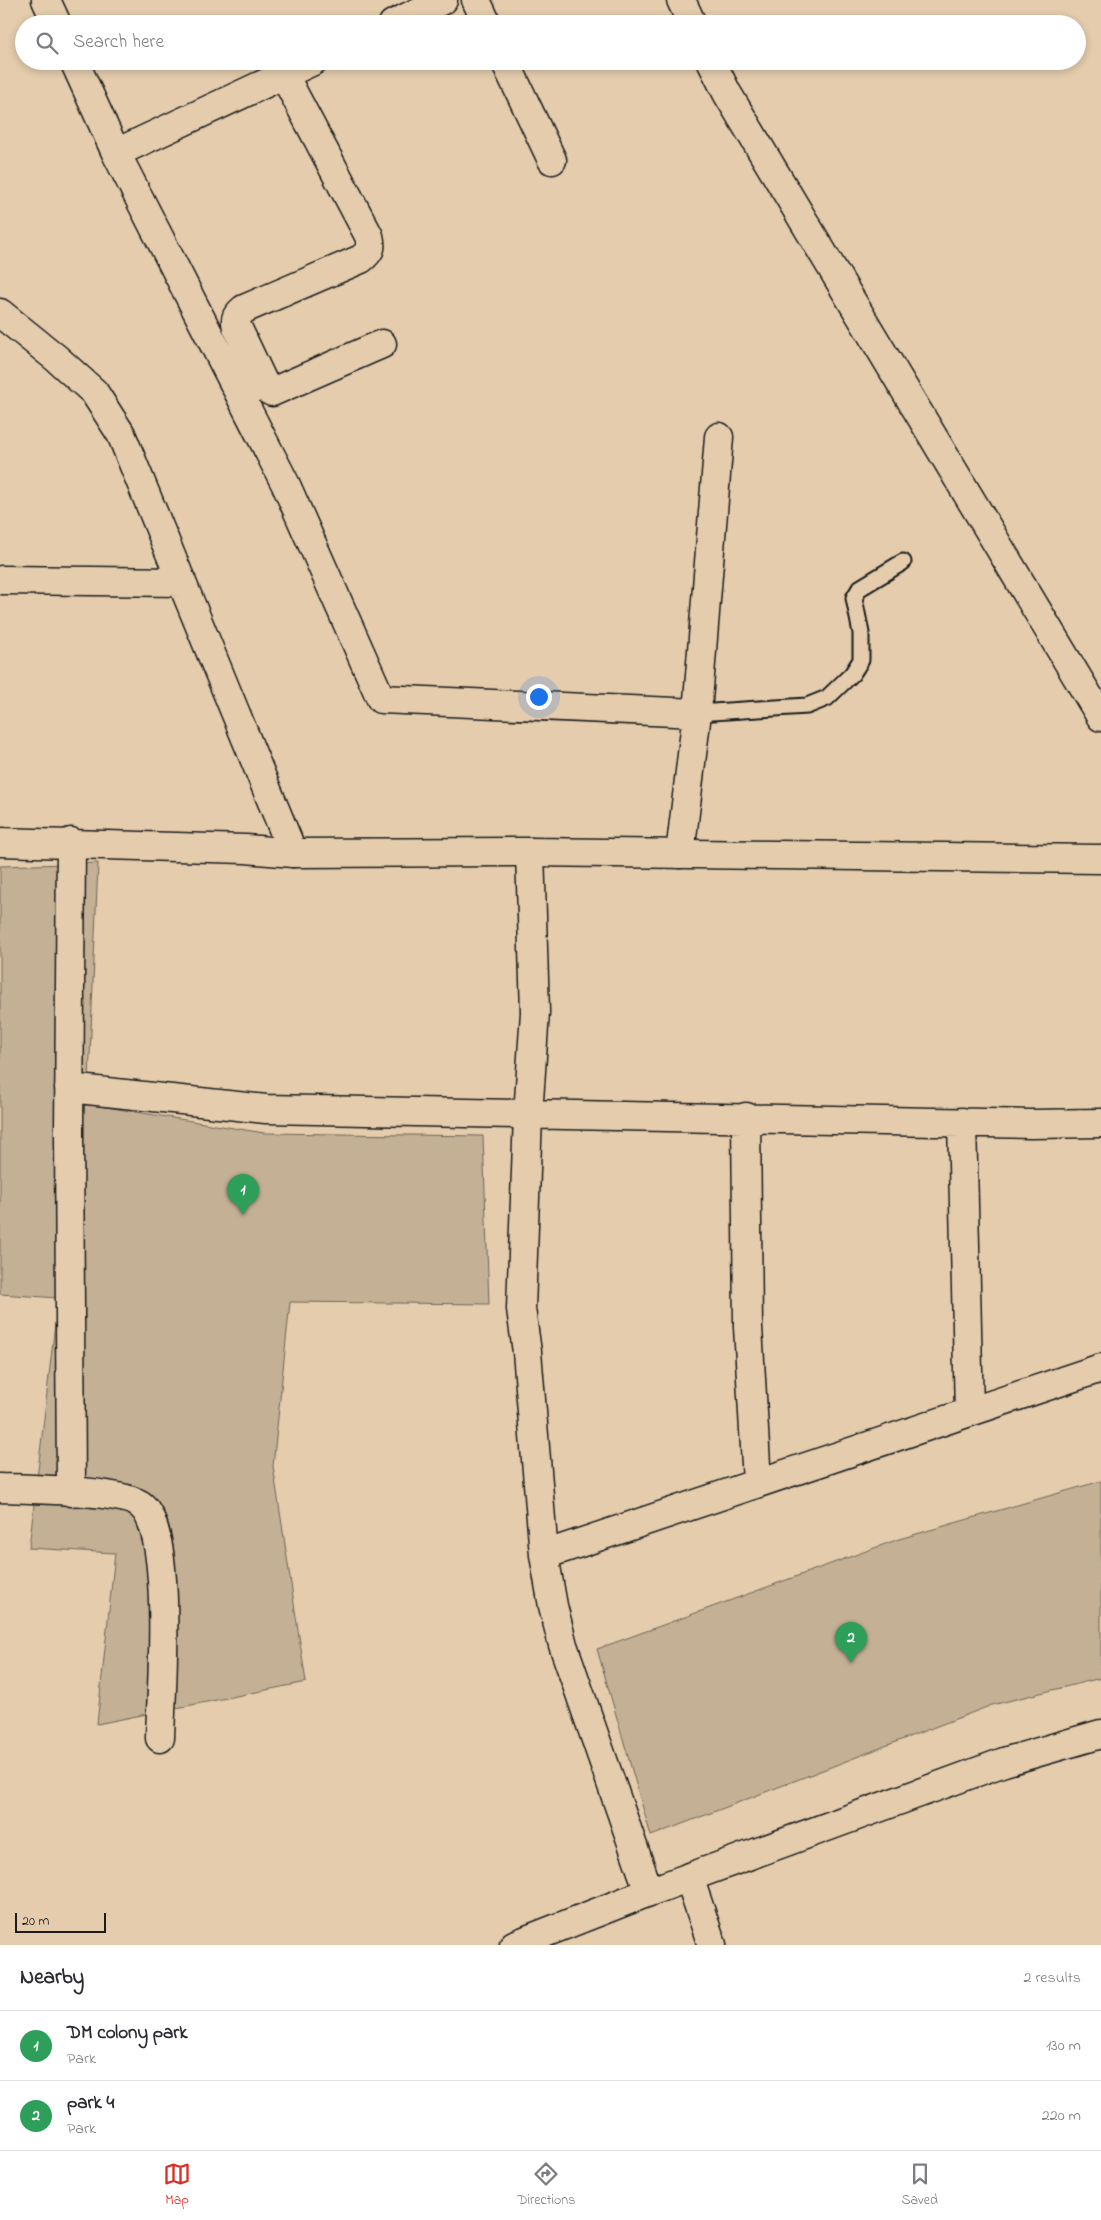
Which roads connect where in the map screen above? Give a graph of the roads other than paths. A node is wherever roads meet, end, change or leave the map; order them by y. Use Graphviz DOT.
graph roads {
  1 [pos="46,0"];
  2 [pos="443,0"];
  3 [pos="476,0"];
  4 [pos="681,0"];
  5 [pos="53,15"];
  6 [pos="412,15"];
  7 [pos="483,15"];
  8 [pos="688,15"];
  9 [pos="78,70"];
  10 [pos="294,70"];
  11 [pos="509,70"];
  12 [pos="715,70"];
  13 [pos="284,75"];
  14 [pos="116,153"];
  15 [pos="552,160"];
  16 [pos="0,314"];
  17 [pos="382,344"];
  18 [pos="719,437"];
  19 [pos="903,562"];
  20 [pos="1,580"];
  21 [pos="182,582"];
  22 [pos="697,713"];
  23 [pos="1101,717"];
  24 [pos="0,842"];
  25 [pos="71,842"];
  26 [pos="530,852"];
  27 [pos="293,853"];
  28 [pos="680,854"];
  29 [pos="1101,859"];
  30 [pos="69,1088"];
  31 [pos="528,1115"];
  32 [pos="746,1117"];
  33 [pos="962,1122"];
  34 [pos="1101,1123"];
  35 [pos="1101,1368"];
  36 [pos="969,1412"];
  37 [pos="757,1482"];
  38 [pos="0,1488"];
  39 [pos="71,1492"];
  40 [pos="544,1555"];
  41 [pos="1101,1734"];
  42 [pos="160,1738"];
  43 [pos="689,1877"];
  44 [pos="649,1892"];
  45 [pos="514,1945"];
  46 [pos="712,1945"];
  1 -- 5 [label="street"];
  2 -- 6 [label="street"];
  3 -- 7 [label="street"];
  4 -- 8 [label="street"];
  9 -- 14 [label="street"];
  10 -- 13 [label="street"];
  11 -- 15 [label="street"];
  12 -- 23 [label="street"];
  13 -- 14 [label="street"];
  13 -- 17 [label="street"];
  14 -- 22 [label="street"];
  16 -- 21 [label="street"];
  18 -- 22 [label="street"];
  19 -- 22 [label="lane"];
  20 -- 21 [label="street"];
  21 -- 27 [label="street"];
  22 -- 28 [label="street"];
  24 -- 25 [label="street"];
  25 -- 27 [label="street"];
  25 -- 30 [label="street"];
  26 -- 27 [label="street"];
  26 -- 28 [label="street"];
  26 -- 31 [label="street"];
  28 -- 29 [label="street"];
  30 -- 31 [label="street"];
  30 -- 39 [label="street"];
  31 -- 32 [label="street"];
  31 -- 40 [label="street"];
  32 -- 33 [label="street"];
  32 -- 37 [label="street"];
  33 -- 34 [label="street"];
  33 -- 36 [label="street"];
  35 -- 36 [label="street"];
  36 -- 37 [label="street"];
  37 -- 40 [label="street"];
  38 -- 39 [label="street"];
  39 -- 42 [label="street"];
  40 -- 44 [label="street"];
  41 -- 43 [label="street"];
  43 -- 44 [label="street"];
  43 -- 46 [label="street"];
  44 -- 45 [label="street"];
}
